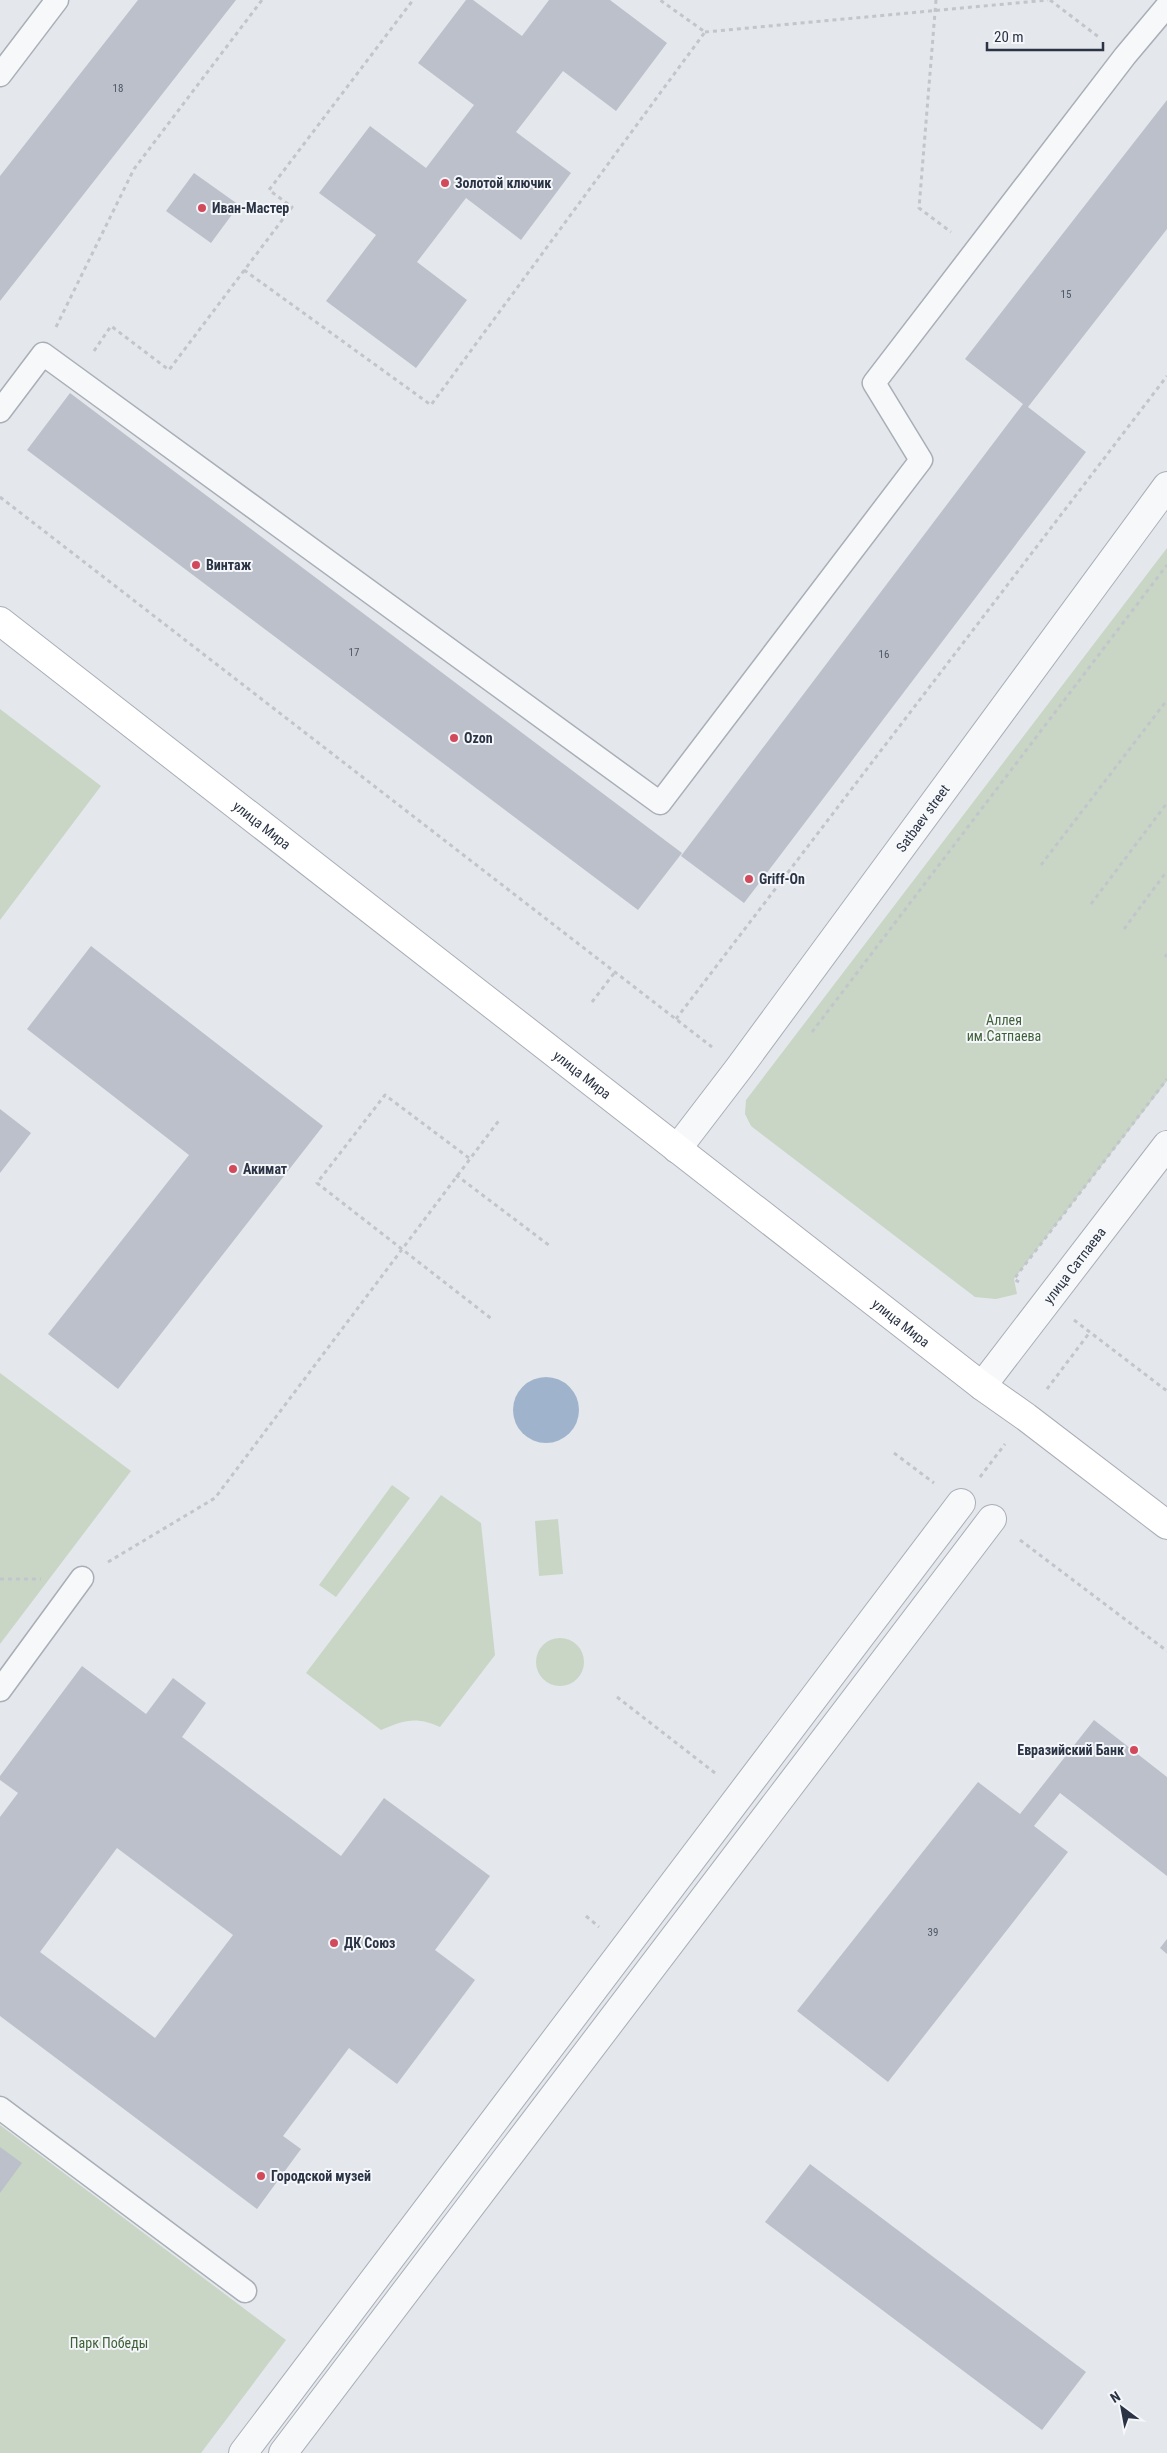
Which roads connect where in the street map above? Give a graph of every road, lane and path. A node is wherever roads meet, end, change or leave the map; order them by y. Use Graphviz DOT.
graph roads {
  1 [pos="57,0"];
  2 [pos="262,0"];
  3 [pos="413,0"];
  4 [pos="660,0"];
  5 [pos="936,0"];
  6 [pos="1049,0"];
  7 [pos="1167,6"];
  8 [pos="935,11"];
  9 [pos="705,32"];
  10 [pos="1125,56"];
  11 [pos="0,75"];
  12 [pos="976,250"];
  13 [pos="244,270"];
  14 [pos="42,354"];
  15 [pos="1167,376"];
  16 [pos="74,378"];
  17 [pos="0,411"];
  18 [pos="1167,486"];
  19 [pos="0,497"];
  20 [pos="1167,565"];
  21 [pos="0,621"];
  22 [pos="1167,700"];
  23 [pos="1167,802"];
  24 [pos="1041,865"];
  25 [pos="1167,871"];
  26 [pos="1091,904"];
  27 [pos="1124,929"];
  28 [pos="615,972"];
  29 [pos="592,1002"];
  30 [pos="676,1019"];
  31 [pos="806,1039"];
  32 [pos="739,1068"];
  33 [pos="1167,1079"];
  34 [pos="500,1119"];
  35 [pos="1167,1145"];
  36 [pos="677,1148"];
  37 [pos="469,1158"];
  38 [pos="456,1175"];
  39 [pos="550,1246"];
  40 [pos="401,1248"];
  41 [pos="1048,1301"];
  42 [pos="493,1320"];
  43 [pos="982,1386"];
  44 [pos="1167,1391"];
  45 [pos="894,1453"];
  46 [pos="961,1503"];
  47 [pos="992,1519"];
  48 [pos="1167,1525"];
  49 [pos="82,1578"];
  50 [pos="0,1579"];
  51 [pos="1167,1651"];
  52 [pos="0,1690"];
  53 [pos="617,1697"];
  54 [pos="742,1793"];
  55 [pos="0,2108"];
  56 [pos="245,2291"];
  57 [pos="243,2453"];
  58 [pos="283,2453"];
  1 -- 11 [label="lane"];
  2 -- 14 [label="path"];
  3 -- 13 [label="path"];
  4 -- 9 [label="path"];
  5 -- 8 [label="path"];
  6 -- 8 [label="path"];
  6 -- 10 [label="path"];
  7 -- 10 [label="lane"];
  8 -- 9 [label="path"];
  8 -- 12 [label="path"];
  9 -- 13 [label="path"];
  10 -- 12 [label="lane"];
  12 -- 16 [label="lane"];
  13 -- 16 [label="path"];
  14 -- 16 [label="lane"];
  14 -- 17 [label="lane"];
  15 -- 30 [label="path"];
  18 -- 32 [label="street, Satbaev street"];
  19 -- 28 [label="path"];
  20 -- 31 [label="path"];
  21 -- 36 [label="street, улица Мира"];
  22 -- 24 [label="path"];
  23 -- 26 [label="path"];
  25 -- 27 [label="path"];
  28 -- 29 [label="path"];
  28 -- 30 [label="path"];
  30 -- 32 [label="path"];
  32 -- 36 [label="street, Satbaev street"];
  33 -- 41 [label="path"];
  34 -- 37 [label="path"];
  35 -- 41 [label="street, улица Сатпаева"];
  36 -- 43 [label="street, улица Мира"];
  37 -- 38 [label="path"];
  37 -- 40 [label="path"];
  38 -- 39 [label="path"];
  38 -- 40 [label="path"];
  40 -- 42 [label="path"];
  40 -- 49 [label="path"];
  41 -- 43 [label="street, улица Сатпаева"];
  41 -- 44 [label="path"];
  43 -- 48 [label="street, улица Мира"];
  45 -- 46 [label="path"];
  46 -- 54 [label="street"];
  47 -- 51 [label="path"];
  47 -- 58 [label="street"];
  49 -- 50 [label="path"];
  49 -- 52 [label="lane"];
  53 -- 54 [label="path"];
  54 -- 57 [label="street"];
  55 -- 56 [label="lane"];
}
